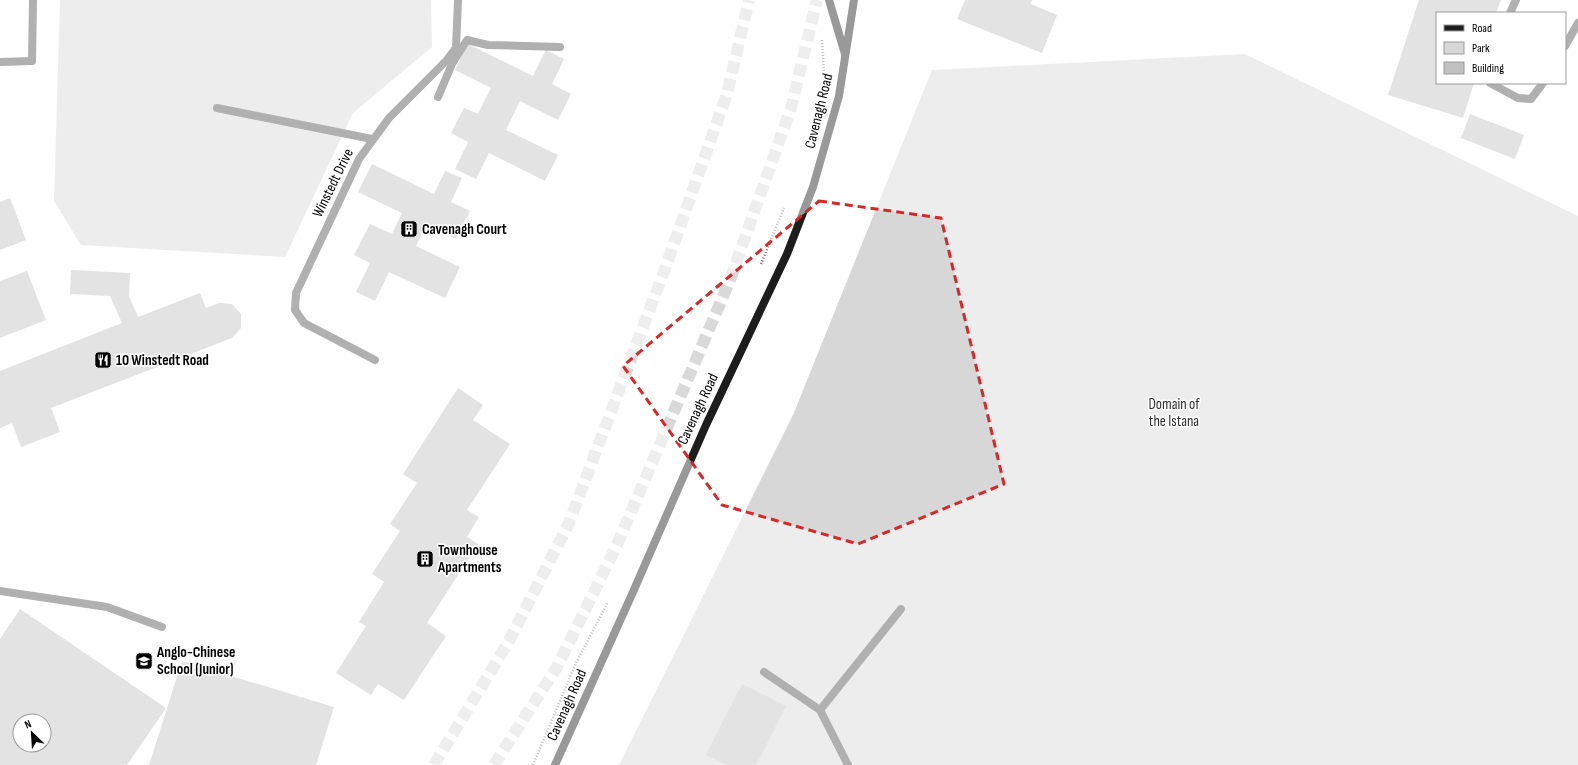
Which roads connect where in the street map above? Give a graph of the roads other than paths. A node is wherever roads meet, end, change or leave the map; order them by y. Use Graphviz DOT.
graph roads {
  1 [pos="33,0"];
  2 [pos="458,0"];
  3 [pos="829,0"];
  4 [pos="854,0"];
  5 [pos="1516,0"];
  6 [pos="1510,12"];
  7 [pos="1578,23"];
  8 [pos="1566,44"];
  9 [pos="560,48"];
  10 [pos="846,57"];
  11 [pos="0,62"];
  12 [pos="450,62"];
  13 [pos="1492,84"];
  14 [pos="1542,84"];
  15 [pos="438,97"];
  16 [pos="216,108"];
  17 [pos="372,139"];
  18 [pos="375,360"];
  19 [pos="0,591"];
  20 [pos="901,609"];
  21 [pos="162,627"];
  22 [pos="764,672"];
  23 [pos="820,710"];
  24 [pos="555,765"];
  25 [pos="848,765"];
  1 -- 11 [label="street"];
  2 -- 12 [label="street, Winstedt Drive"];
  3 -- 10 [label="street, Cavenagh Road"];
  4 -- 10 [label="street, Cavenagh Road"];
  5 -- 6 [label="street"];
  7 -- 8 [label="street"];
  9 -- 12 [label="street"];
  10 -- 24 [label="street, Cavenagh Road"];
  12 -- 15 [label="street"];
  12 -- 17 [label="street, Winstedt Drive"];
  13 -- 14 [label="street"];
  16 -- 17 [label="street"];
  17 -- 18 [label="street, Winstedt Drive"];
  19 -- 21 [label="street"];
  20 -- 23 [label="street"];
  22 -- 23 [label="street"];
  23 -- 25 [label="street"];
}
